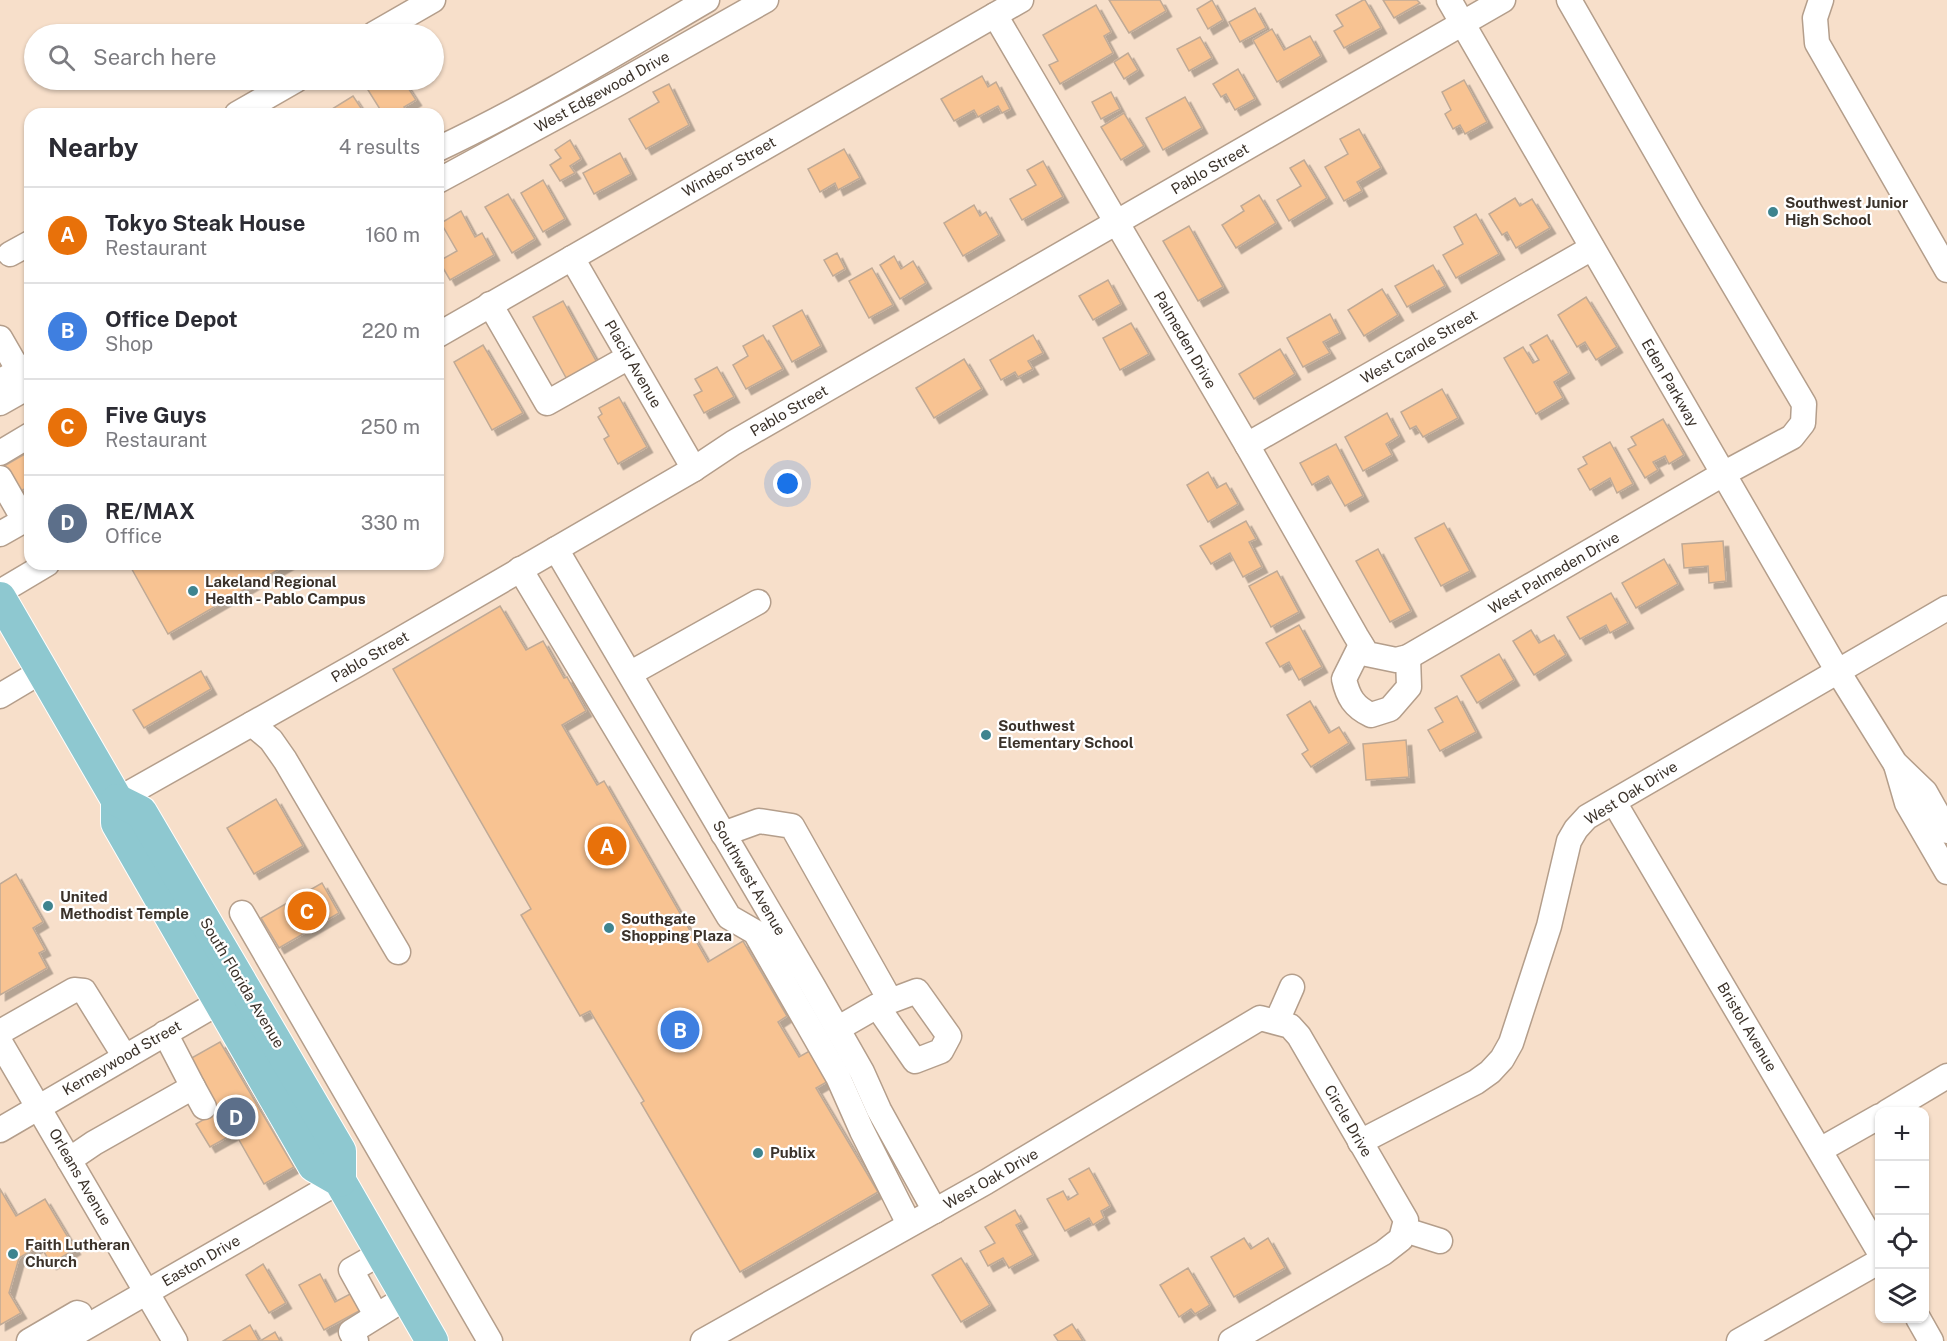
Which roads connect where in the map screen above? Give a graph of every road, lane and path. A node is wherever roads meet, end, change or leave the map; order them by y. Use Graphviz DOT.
graph roads {
  1 [pos="433,0"];
  2 [pos="707,0"];
  3 [pos="766,0"];
  4 [pos="1021,0"];
  5 [pos="1449,0"];
  6 [pos="1503,0"];
  7 [pos="1569,0"];
  8 [pos="1821,0"];
  9 [pos="994,15"];
  10 [pos="1462,22"];
  11 [pos="391,24"];
  12 [pos="279,90"];
  13 [pos="247,108"];
  14 [pos="444,146"];
  15 [pos="444,178"];
  16 [pos="1117,224"];
  17 [pos="1592,248"];
  18 [pos="572,258"];
  19 [pos="1947,270"];
  20 [pos="490,304"];
  21 [pos="444,331"];
  22 [pos="0,338"];
  23 [pos="629,357"];
  24 [pos="20,376"];
  25 [pos="0,403"];
  26 [pos="24,439"];
  27 [pos="1247,445"];
  28 [pos="24,450"];
  29 [pos="0,453"];
  30 [pos="0,464"];
  31 [pos="694,469"];
  32 [pos="1723,474"];
  33 [pos="0,478"];
  34 [pos="24,514"];
  35 [pos="24,520"];
  36 [pos="0,534"];
  37 [pos="556,549"];
  38 [pos="520,569"];
  39 [pos="37,570"];
  40 [pos="0,592"];
  41 [pos="0,598"];
  42 [pos="758,602"];
  43 [pos="1947,608"];
  44 [pos="1371,652"];
  45 [pos="1408,657"];
  46 [pos="1837,670"];
  47 [pos="42,671"];
  48 [pos="631,674"];
  49 [pos="0,696"];
  50 [pos="252,724"];
  51 [pos="1895,763"];
  52 [pos="117,800"];
  53 [pos="1614,802"];
  54 [pos="1947,831"];
  55 [pos="723,834"];
  56 [pos="1947,872"];
  57 [pos="242,913"];
  58 [pos="398,952"];
  59 [pos="1292,987"];
  60 [pos="232,994"];
  61 [pos="1277,1021"];
  62 [pos="837,1029"];
  63 [pos="0,1032"];
  64 [pos="165,1034"];
  65 [pos="0,1042"];
  66 [pos="125,1057"];
  67 [pos="1947,1077"];
  68 [pos="39,1107"];
  69 [pos="1896,1107"];
  70 [pos="1875,1119"];
  71 [pos="0,1130"];
  72 [pos="1360,1142"];
  73 [pos="1820,1150"];
  74 [pos="69,1160"];
  75 [pos="340,1181"];
  76 [pos="935,1211"];
  77 [pos="909,1224"];
  78 [pos="1405,1230"];
  79 [pos="1440,1241"];
  80 [pos="1875,1244"];
  81 [pos="381,1253"];
  82 [pos="1875,1263"];
  83 [pos="147,1292"];
  84 [pos="406,1297"];
  85 [pos="376,1315"];
  86 [pos="99,1319"];
  87 [pos="1921,1323"];
  88 [pos="29,1341"];
  89 [pos="62,1341"];
  90 [pos="175,1341"];
  91 [pos="356,1341"];
  92 [pos="432,1341"];
  93 [pos="490,1341"];
  94 [pos="703,1341"];
  95 [pos="1231,1341"];
  96 [pos="1739,1341"];
  97 [pos="1931,1341"];
  1 -- 11 [label="street"];
  2 -- 14 [label="street, West Edgewood Drive"];
  3 -- 15 [label="street, West Edgewood Drive"];
  4 -- 9 [label="street, Windsor Street"];
  5 -- 10 [label="street, Eden Parkway"];
  6 -- 10 [label="street, Pablo Street"];
  7 -- 32 [label="street, West Palmeden Drive"];
  8 -- 19 [label="street"];
  9 -- 16 [label="street, Palmeden Drive"];
  9 -- 18 [label="street, Windsor Street"];
  10 -- 16 [label="street, Pablo Street"];
  10 -- 17 [label="street, Eden Parkway"];
  12 -- 13 [label="street"];
  16 -- 27 [label="street, Palmeden Drive"];
  16 -- 31 [label="street, Pablo Street"];
  17 -- 27 [label="street, West Carole Street"];
  17 -- 32 [label="street, Eden Parkway"];
  18 -- 20 [label="street, Windsor Street"];
  18 -- 23 [label="street, Placid Avenue"];
  20 -- 21 [label="street, Windsor Street"];
  20 -- 23 [label="street"];
  22 -- 24 [label="street"];
  23 -- 31 [label="street, Placid Avenue"];
  24 -- 25 [label="street"];
  26 -- 29 [label="street"];
  27 -- 44 [label="street, Palmeden Drive"];
  28 -- 30 [label="street"];
  31 -- 37 [label="street, Pablo Street"];
  32 -- 45 [label="street, West Palmeden Drive"];
  32 -- 46 [label="street, Eden Parkway"];
  33 -- 34 [label="street"];
  35 -- 36 [label="street"];
  37 -- 38 [label="street, Pablo Street"];
  37 -- 48 [label="street, Southwest Avenue"];
  38 -- 50 [label="street, Pablo Street"];
  38 -- 77 [label="street"];
  39 -- 40 [label="street"];
  41 -- 47 [label="main road, South Florida Avenue"];
  42 -- 48 [label="street"];
  43 -- 46 [label="street, West Oak Drive"];
  44 -- 45 [label="street, West Palmeden Drive"];
  44 -- 45 [label="street"];
  46 -- 51 [label="street, Eden Parkway"];
  46 -- 53 [label="street, West Oak Drive"];
  47 -- 49 [label="street"];
  47 -- 52 [label="main road, South Florida Avenue"];
  48 -- 55 [label="street, Southwest Avenue"];
  50 -- 52 [label="street, Pablo Street"];
  50 -- 58 [label="street"];
  51 -- 54 [label="street, Eden Parkway"];
  51 -- 56 [label="street, Eden Parkway"];
  52 -- 60 [label="main road, South Florida Avenue"];
  53 -- 72 [label="street, West Oak Drive"];
  53 -- 73 [label="street, Bristol Avenue"];
  55 -- 62 [label="street, Southwest Avenue"];
  55 -- 62 [label="street"];
  57 -- 93 [label="street"];
  59 -- 61 [label="street"];
  60 -- 64 [label="street, Kerneywood Street"];
  60 -- 75 [label="main road, South Florida Avenue"];
  61 -- 72 [label="street, Circle Drive"];
  61 -- 76 [label="street, West Oak Drive"];
  62 -- 76 [label="street, Southwest Avenue"];
  63 -- 66 [label="street"];
  64 -- 66 [label="street, Kerneywood Street"];
  64 -- 74 [label="street"];
  65 -- 68 [label="street, Orleans Avenue"];
  66 -- 68 [label="street, Kerneywood Street"];
  67 -- 69 [label="street"];
  68 -- 71 [label="street, Kerneywood Street"];
  68 -- 74 [label="street, Orleans Avenue"];
  70 -- 73 [label="street"];
  72 -- 78 [label="street, Circle Drive"];
  73 -- 80 [label="street, Bristol Avenue"];
  74 -- 83 [label="street, Orleans Avenue"];
  75 -- 81 [label="main road, South Florida Avenue"];
  75 -- 83 [label="street, Easton Drive"];
  76 -- 77 [label="street, West Oak Drive"];
  77 -- 94 [label="street, West Oak Drive"];
  78 -- 79 [label="street"];
  78 -- 95 [label="street"];
  81 -- 84 [label="main road, South Florida Avenue"];
  81 -- 85 [label="street"];
  82 -- 96 [label="street"];
  83 -- 86 [label="street, Easton Drive"];
  83 -- 90 [label="street, Orleans Avenue"];
  84 -- 85 [label="street"];
  84 -- 92 [label="main road, South Florida Avenue"];
  85 -- 91 [label="street"];
  86 -- 88 [label="street"];
  86 -- 89 [label="street, Easton Drive"];
  87 -- 97 [label="street"];
}
